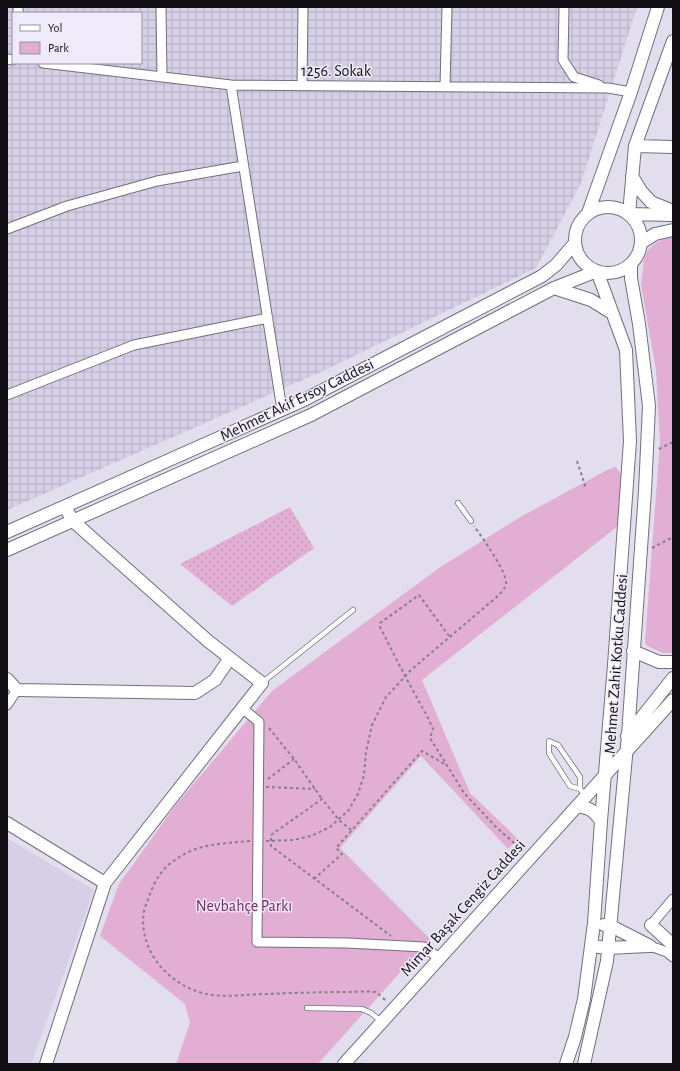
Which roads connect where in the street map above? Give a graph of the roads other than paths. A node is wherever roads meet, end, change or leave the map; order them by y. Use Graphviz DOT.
graph roads {
  1 [pos="161,7"];
  2 [pos="303,7"];
  3 [pos="447,7"];
  4 [pos="564,7"];
  5 [pos="649,7"];
  6 [pos="658,7"];
  7 [pos="673,41"];
  8 [pos="647,43"];
  9 [pos="52,64"];
  10 [pos="162,77"];
  11 [pos="231,85"];
  12 [pos="302,85"];
  13 [pos="445,86"];
  14 [pos="608,88"];
  15 [pos="631,92"];
  16 [pos="635,146"];
  17 [pos="673,146"];
  18 [pos="243,166"];
  19 [pos="632,176"];
  20 [pos="673,211"];
  21 [pos="588,213"];
  22 [pos="629,214"];
  23 [pos="673,215"];
  24 [pos="7,229"];
  25 [pos="673,230"];
  26 [pos="575,243"];
  27 [pos="641,243"];
  28 [pos="631,264"];
  29 [pos="597,271"];
  30 [pos="554,288"];
  31 [pos="612,313"];
  32 [pos="268,318"];
  33 [pos="7,395"];
  34 [pos="282,410"];
  35 [pos="458,503"];
  36 [pos="65,507"];
  37 [pos="73,521"];
  38 [pos="471,521"];
  39 [pos="7,532"];
  40 [pos="7,550"];
  41 [pos="353,610"];
  42 [pos="633,651"];
  43 [pos="230,658"];
  44 [pos="673,662"];
  45 [pos="673,678"];
  46 [pos="7,680"];
  47 [pos="262,683"];
  48 [pos="17,690"];
  49 [pos="673,700"];
  50 [pos="7,706"];
  51 [pos="242,708"];
  52 [pos="628,735"];
  53 [pos="626,754"];
  54 [pos="606,774"];
  55 [pos="583,792"];
  56 [pos="577,806"];
  57 [pos="601,821"];
  58 [pos="7,823"];
  59 [pos="105,883"];
  60 [pos="673,899"];
  61 [pos="594,923"];
  62 [pos="650,925"];
  63 [pos="611,926"];
  64 [pos="673,945"];
  65 [pos="591,946"];
  66 [pos="650,946"];
  67 [pos="608,948"];
  68 [pos="673,957"];
  69 [pos="439,958"];
  70 [pos="307,1008"];
  71 [pos="382,1022"];
  72 [pos="46,1064"];
  73 [pos="344,1064"];
  74 [pos="566,1064"];
  75 [pos="584,1064"];
  1 -- 10 [label="street"];
  2 -- 12 [label="street"];
  3 -- 13 [label="street"];
  4 -- 14 [label="street"];
  5 -- 8 [label="main road"];
  6 -- 8 [label="main road"];
  7 -- 16 [label="main road"];
  8 -- 15 [label="main road"];
  9 -- 10 [label="street, 1256. Sokak"];
  10 -- 11 [label="street, 1256. Sokak"];
  11 -- 12 [label="street, 1256. Sokak"];
  11 -- 18 [label="street"];
  12 -- 13 [label="street, 1256. Sokak"];
  13 -- 14 [label="street, 1256. Sokak"];
  14 -- 15 [label="street, 1256. Sokak"];
  15 -- 21 [label="main road"];
  16 -- 17 [label="main road"];
  16 -- 19 [label="main road"];
  18 -- 24 [label="street"];
  18 -- 32 [label="street"];
  19 -- 20 [label="main road"];
  19 -- 22 [label="main road"];
  21 -- 22 [label="main road"];
  21 -- 26 [label="main road"];
  22 -- 23 [label="main road"];
  22 -- 27 [label="main road"];
  25 -- 27 [label="main road"];
  26 -- 29 [label="main road"];
  26 -- 34 [label="main road, Mehmet Akif Ersoy Caddesi"];
  27 -- 28 [label="main road"];
  28 -- 29 [label="main road"];
  28 -- 42 [label="main road, Mehmet Zahit Kotku Caddesi"];
  29 -- 30 [label="main road, Mehmet Akif Ersoy Caddesi"];
  29 -- 31 [label="main road, Mehmet Zahit Kotku Caddesi"];
  30 -- 31 [label="main road"];
  30 -- 37 [label="main road, Mehmet Akif Ersoy Caddesi"];
  31 -- 54 [label="main road, Mehmet Zahit Kotku Caddesi"];
  32 -- 33 [label="street"];
  32 -- 34 [label="street"];
  34 -- 36 [label="main road, Mehmet Akif Ersoy Caddesi"];
  35 -- 38 [label="lane"];
  36 -- 37 [label="main road"];
  36 -- 39 [label="main road, Mehmet Akif Ersoy Caddesi"];
  37 -- 40 [label="main road, Mehmet Akif Ersoy Caddesi"];
  37 -- 43 [label="main road"];
  41 -- 47 [label="lane"];
  42 -- 44 [label="main road"];
  42 -- 52 [label="main road, Mehmet Zahit Kotku Caddesi"];
  43 -- 47 [label="main road"];
  43 -- 48 [label="main road"];
  45 -- 52 [label="main road, Mimar Başak Cengiz Caddesi"];
  46 -- 48 [label="main road"];
  47 -- 51 [label="main road"];
  48 -- 50 [label="street"];
  49 -- 53 [label="main road, Mimar Başak Cengiz Caddesi"];
  51 -- 59 [label="main road"];
  51 -- 69 [label="street"];
  52 -- 53 [label="main road, Mehmet Zahit Kotku Caddesi"];
  52 -- 54 [label="main road, Mimar Başak Cengiz Caddesi"];
  53 -- 54 [label="main road, Mimar Başak Cengiz Caddesi"];
  53 -- 63 [label="main road, Mehmet Zahit Kotku Caddesi"];
  54 -- 55 [label="main road, Mimar Başak Cengiz Caddesi"];
  54 -- 57 [label="main road, Mehmet Zahit Kotku Caddesi"];
  55 -- 55 [label="lane"];
  55 -- 56 [label="main road, Mimar Başak Cengiz Caddesi"];
  56 -- 57 [label="main road"];
  56 -- 69 [label="main road, Mimar Başak Cengiz Caddesi"];
  57 -- 61 [label="main road, Mehmet Zahit Kotku Caddesi"];
  58 -- 59 [label="main road"];
  59 -- 72 [label="main road"];
  60 -- 62 [label="street"];
  61 -- 63 [label="main road"];
  61 -- 65 [label="main road, Mehmet Zahit Kotku Caddesi"];
  62 -- 64 [label="main road"];
  63 -- 66 [label="main road"];
  63 -- 67 [label="main road, Mehmet Zahit Kotku Caddesi"];
  65 -- 67 [label="main road"];
  65 -- 74 [label="main road, Mehmet Zahit Kotku Caddesi"];
  66 -- 67 [label="main road"];
  66 -- 68 [label="street"];
  67 -- 75 [label="main road, Mehmet Zahit Kotku Caddesi"];
  69 -- 71 [label="main road, Mimar Başak Cengiz Caddesi"];
  70 -- 71 [label="lane"];
  71 -- 73 [label="main road, Mimar Başak Cengiz Caddesi"];
}
